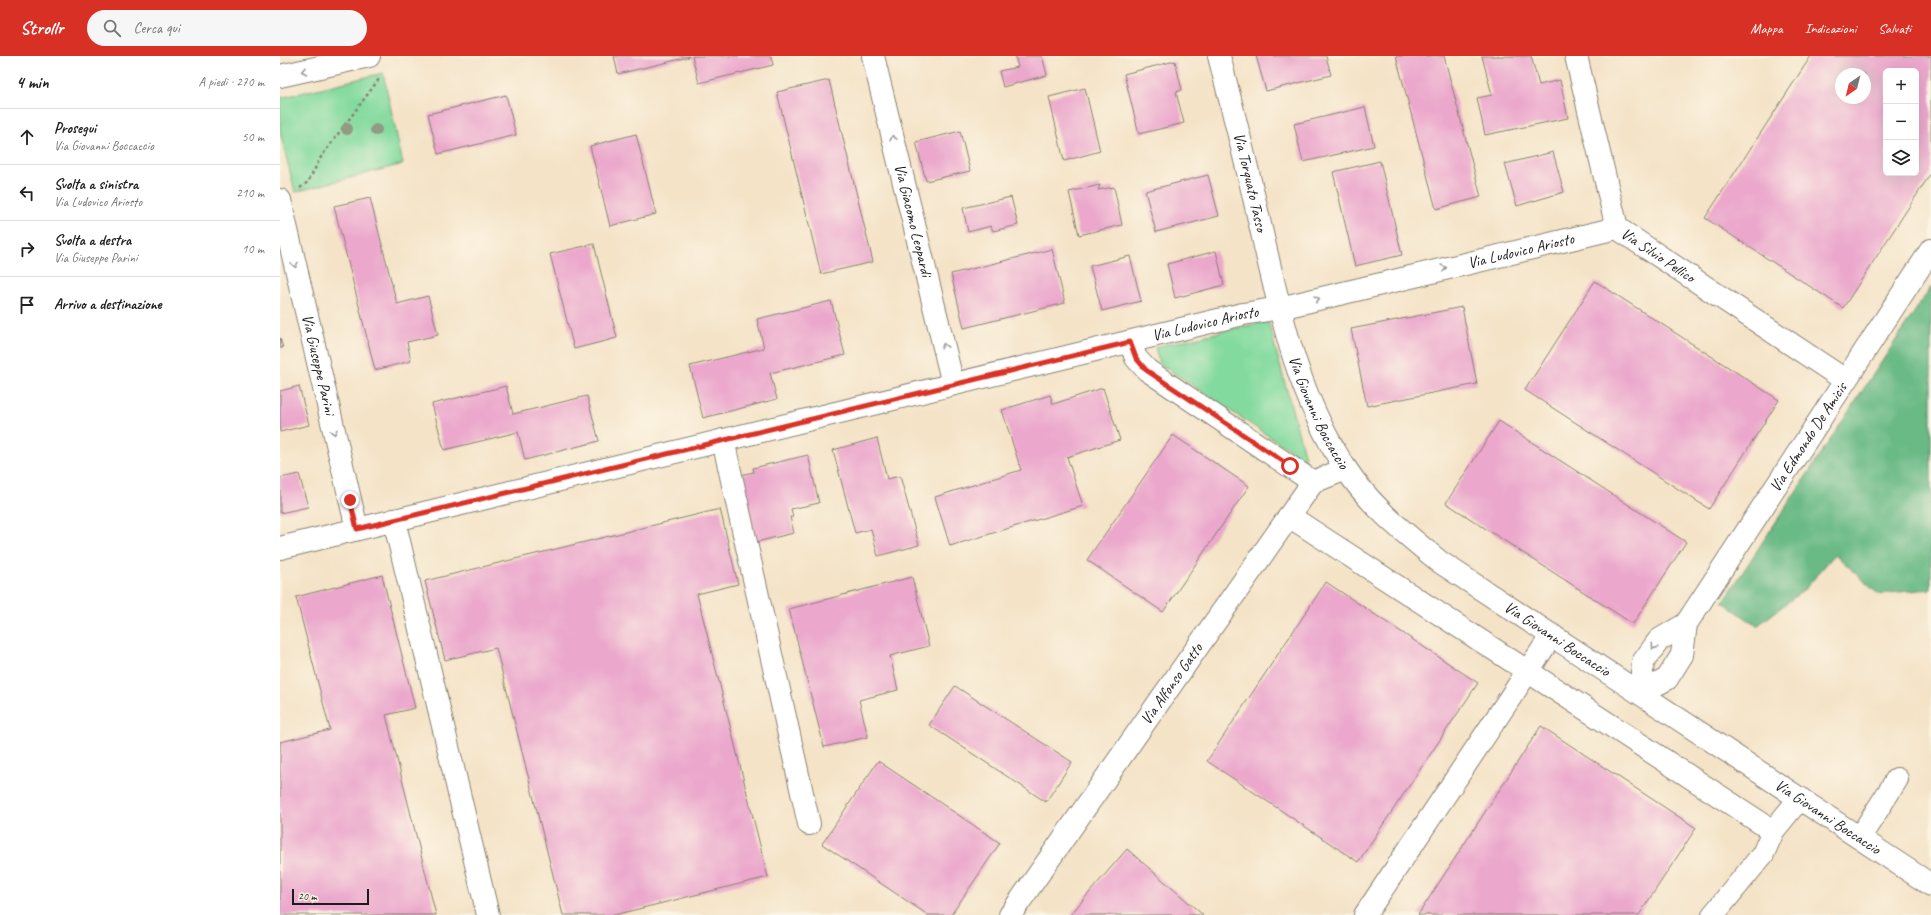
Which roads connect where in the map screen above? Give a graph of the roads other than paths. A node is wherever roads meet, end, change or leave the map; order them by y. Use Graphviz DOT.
graph roads {
  1 [pos="369,56"];
  2 [pos="874,56"];
  3 [pos="1219,56"];
  4 [pos="1576,56"];
  5 [pos="280,76"];
  6 [pos="288,196"];
  7 [pos="1617,228"];
  8 [pos="1931,250"];
  9 [pos="1280,308"];
  10 [pos="1130,342"];
  11 [pos="1845,380"];
  12 [pos="953,384"];
  13 [pos="723,440"];
  14 [pos="1346,469"];
  15 [pos="1313,482"];
  16 [pos="1290,516"];
  17 [pos="394,520"];
  18 [pos="357,529"];
  19 [pos="280,548"];
  20 [pos="1686,624"];
  21 [pos="1552,635"];
  22 [pos="1528,672"];
  23 [pos="1640,693"];
  24 [pos="1897,778"];
  25 [pos="1800,798"];
  26 [pos="809,824"];
  27 [pos="1773,831"];
  28 [pos="1860,837"];
  29 [pos="1931,885"];
  30 [pos="488,915"];
  31 [pos="1010,915"];
  32 [pos="1365,915"];
  33 [pos="1713,915"];
  1 -- 5 [label="street, one-way"];
  12 -- 2 [label="street, Via Giacomo Leopardi, one-way"];
  3 -- 9 [label="street, Via Torquato Tasso"];
  4 -- 7 [label="street, Via Silvio Pellico"];
  6 -- 18 [label="street, Via Giuseppe Parini, one-way"];
  9 -- 7 [label="street, Via Ludovico Ariosto, one-way"];
  7 -- 11 [label="street, Via Silvio Pellico"];
  8 -- 11 [label="street, Via Edmondo De Amicis"];
  9 -- 10 [label="street, Via Ludovico Ariosto"];
  9 -- 14 [label="street, Via Giovanni Boccaccio"];
  10 -- 12 [label="street, Via Ludovico Ariosto"];
  10 -- 15 [label="street"];
  11 -- 20 [label="street, Via Edmondo De Amicis"];
  12 -- 13 [label="street, Via Ludovico Ariosto"];
  13 -- 17 [label="street, Via Ludovico Ariosto"];
  13 -- 26 [label="street"];
  14 -- 15 [label="street"];
  14 -- 21 [label="street, Via Giovanni Boccaccio"];
  15 -- 16 [label="street, Via Alfonso Gatto"];
  16 -- 22 [label="street"];
  16 -- 31 [label="street, Via Alfonso Gatto"];
  17 -- 18 [label="street, Via Ludovico Ariosto"];
  17 -- 30 [label="street"];
  18 -- 19 [label="street, Via Ludovico Ariosto"];
  20 -- 23 [label="street, Via Edmondo De Amicis, one-way"];
  20 -- 23 [label="street, Via Edmondo De Amicis"];
  21 -- 22 [label="street"];
  21 -- 23 [label="street, Via Giovanni Boccaccio"];
  22 -- 27 [label="street"];
  22 -- 32 [label="street"];
  23 -- 25 [label="street, Via Giovanni Boccaccio"];
  24 -- 28 [label="street"];
  25 -- 27 [label="street"];
  25 -- 28 [label="street, Via Giovanni Boccaccio"];
  27 -- 33 [label="street"];
  28 -- 29 [label="street, Via Giovanni Boccaccio"];
}
